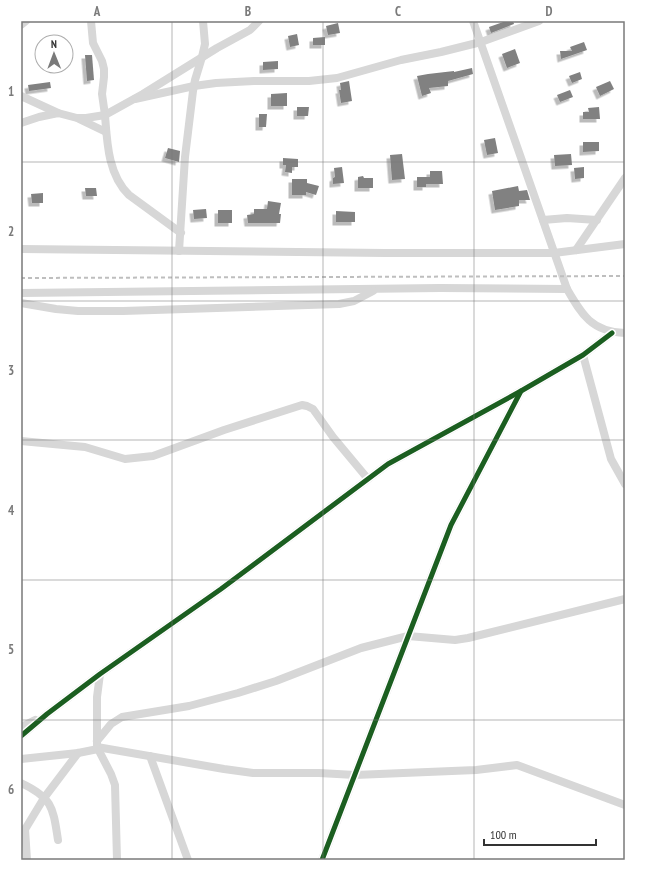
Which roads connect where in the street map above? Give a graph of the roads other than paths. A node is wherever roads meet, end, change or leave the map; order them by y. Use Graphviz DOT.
graph roads {
  1 [pos="26,21"];
  2 [pos="91,21"];
  3 [pos="204,21"];
  4 [pos="259,21"];
  5 [pos="473,21"];
  6 [pos="539,21"];
  7 [pos="21,25"];
  8 [pos="481,42"];
  9 [pos="202,57"];
  10 [pos="194,86"];
  11 [pos="21,96"];
  12 [pos="135,99"];
  13 [pos="58,113"];
  14 [pos="104,115"];
  15 [pos="77,118"];
  16 [pos="21,123"];
  17 [pos="106,132"];
  18 [pos="625,178"];
  19 [pos="542,220"];
  20 [pos="597,220"];
  21 [pos="181,233"];
  22 [pos="625,244"];
  23 [pos="21,249"];
  24 [pos="576,250"];
  25 [pos="179,251"];
  26 [pos="554,254"];
  27 [pos="375,289"];
  28 [pos="567,289"];
  29 [pos="21,293"];
  30 [pos="21,303"];
  31 [pos="612,333"];
  32 [pos="625,333"];
  33 [pos="583,355"];
  34 [pos="521,391"];
  35 [pos="21,441"];
  36 [pos="368,480"];
  37 [pos="625,484"];
  38 [pos="625,599"];
  39 [pos="408,636"];
  40 [pos="100,674"];
  41 [pos="47,714"];
  42 [pos="21,727"];
  43 [pos="21,736"];
  44 [pos="97,746"];
  45 [pos="78,753"];
  46 [pos="150,756"];
  47 [pos="21,759"];
  48 [pos="355,775"];
  49 [pos="21,783"];
  50 [pos="44,798"];
  51 [pos="625,805"];
  52 [pos="23,832"];
  53 [pos="58,840"];
  54 [pos="27,860"];
  55 [pos="117,860"];
  56 [pos="188,860"];
  57 [pos="322,860"];
  1 -- 7 [label="street"];
  2 -- 14 [label="street"];
  3 -- 9 [label="street"];
  4 -- 9 [label="street"];
  5 -- 8 [label="street"];
  6 -- 8 [label="street"];
  8 -- 10 [label="street"];
  8 -- 19 [label="street"];
  9 -- 10 [label="street"];
  9 -- 12 [label="street"];
  10 -- 12 [label="street"];
  10 -- 21 [label="street"];
  11 -- 13 [label="street"];
  12 -- 14 [label="street"];
  13 -- 15 [label="street"];
  13 -- 16 [label="street"];
  14 -- 15 [label="street"];
  14 -- 17 [label="street"];
  15 -- 17 [label="street"];
  17 -- 21 [label="street"];
  18 -- 20 [label="street"];
  19 -- 20 [label="street"];
  19 -- 26 [label="street"];
  20 -- 24 [label="street"];
  21 -- 25 [label="street"];
  22 -- 24 [label="street"];
  23 -- 25 [label="street"];
  24 -- 26 [label="street"];
  25 -- 26 [label="street"];
  26 -- 28 [label="street"];
  27 -- 28 [label="street"];
  27 -- 29 [label="street"];
  27 -- 30 [label="street"];
  28 -- 31 [label="street"];
  31 -- 32 [label="street"];
  31 -- 33 [label="street"];
  33 -- 34 [label="street"];
  33 -- 37 [label="street"];
  34 -- 36 [label="street"];
  34 -- 39 [label="street"];
  35 -- 36 [label="street"];
  36 -- 40 [label="street"];
  38 -- 39 [label="street"];
  39 -- 44 [label="street"];
  39 -- 48 [label="street"];
  40 -- 41 [label="street"];
  40 -- 44 [label="street"];
  41 -- 42 [label="street"];
  41 -- 43 [label="street"];
  44 -- 45 [label="street"];
  44 -- 46 [label="street"];
  44 -- 55 [label="street"];
  45 -- 47 [label="street"];
  45 -- 50 [label="street"];
  46 -- 48 [label="street"];
  46 -- 56 [label="street"];
  48 -- 51 [label="street"];
  48 -- 57 [label="street"];
  49 -- 50 [label="street"];
  50 -- 52 [label="street"];
  50 -- 53 [label="street"];
  52 -- 54 [label="street"];
}
